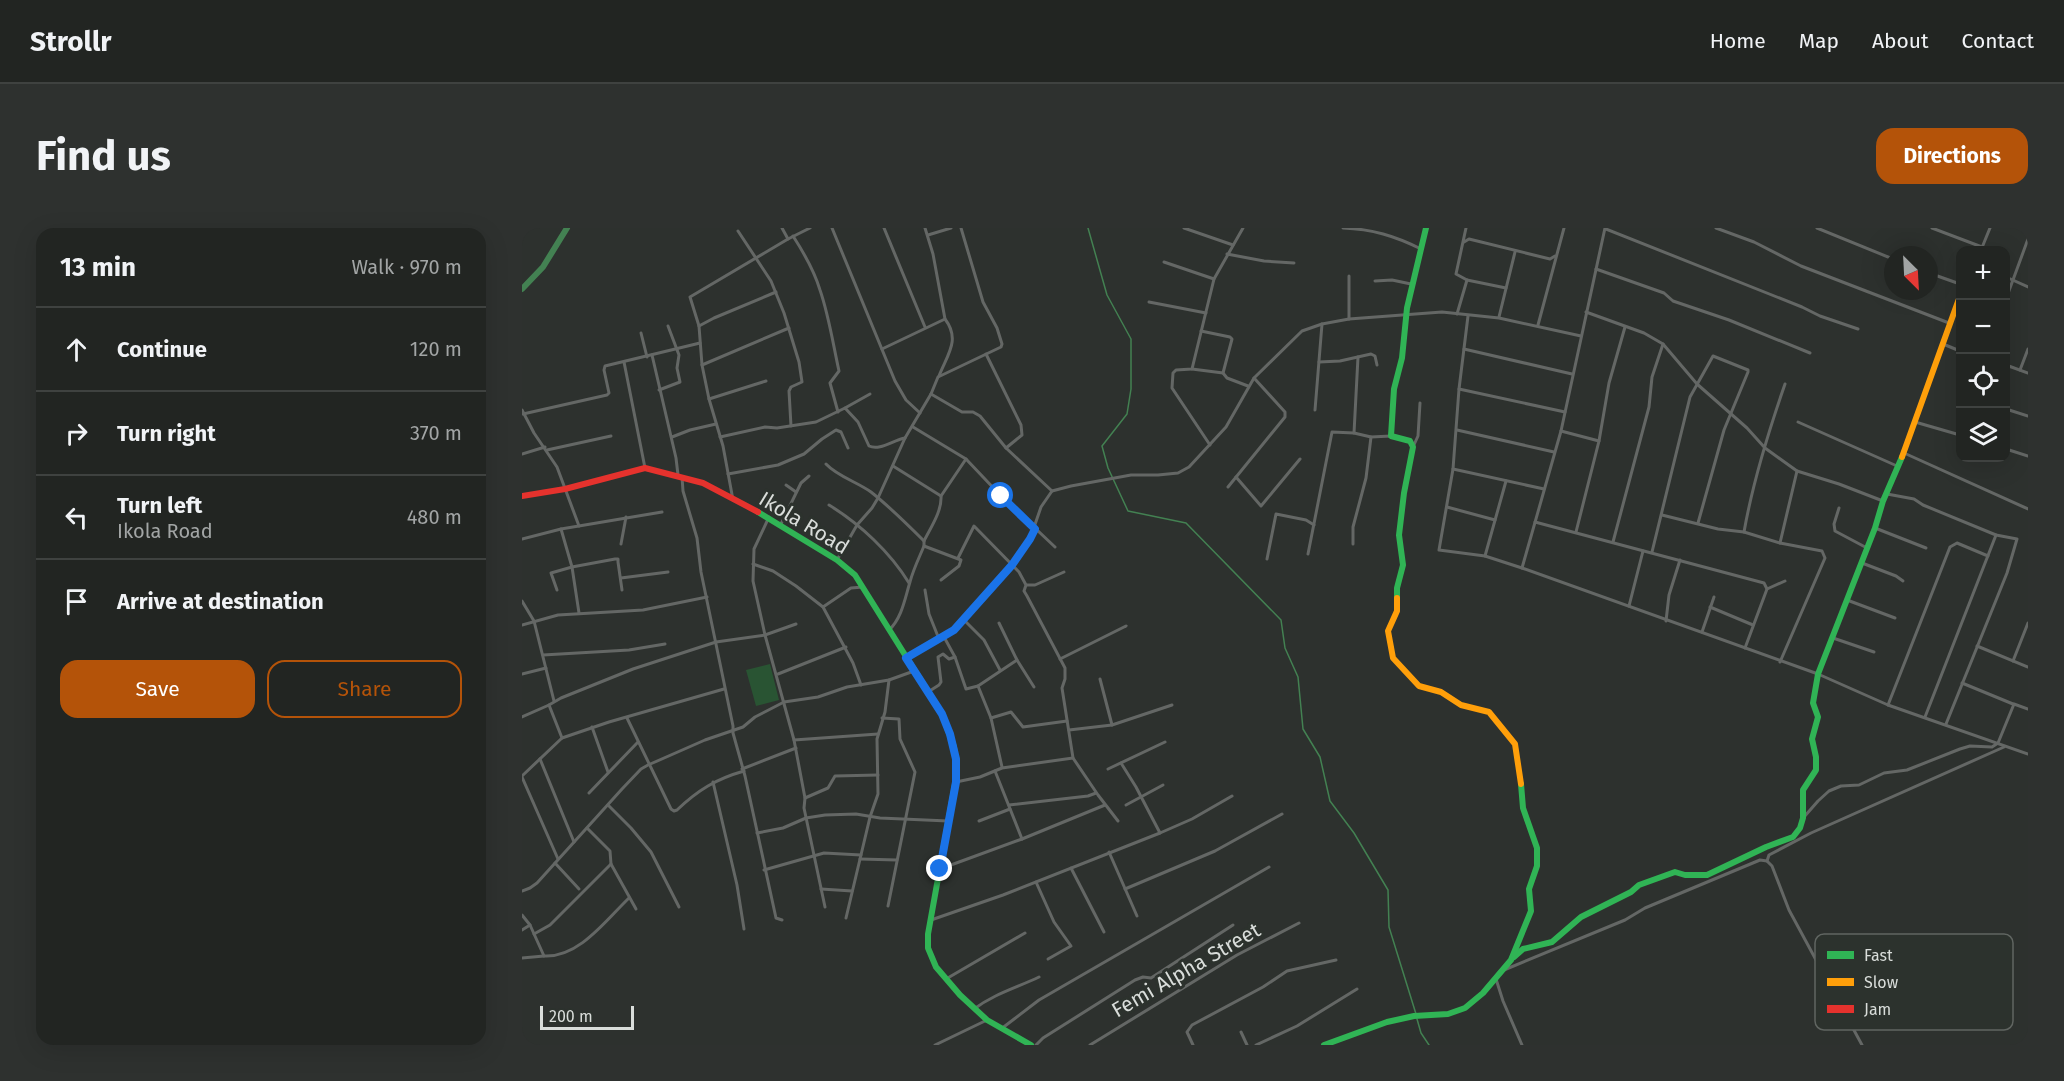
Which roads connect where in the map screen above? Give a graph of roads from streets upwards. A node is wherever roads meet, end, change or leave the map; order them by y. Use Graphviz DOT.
graph roads {
  1 [pos="782,228"];
  2 [pos="810,228"];
  3 [pos="832,228"];
  4 [pos="884,228"];
  5 [pos="926,228"];
  6 [pos="951,228"];
  7 [pos="961,228"];
  8 [pos="1184,228"];
  9 [pos="1242,228"];
  10 [pos="1343,228"];
  11 [pos="1367,228"];
  12 [pos="1426,228"];
  13 [pos="1466,228"];
  14 [pos="1564,228"];
  15 [pos="1605,228"];
  16 [pos="1716,228"];
  17 [pos="1817,228"];
  18 [pos="1932,228"];
  19 [pos="1990,228"];
  20 [pos="1723,229"];
  21 [pos="738,231"];
  22 [pos="1466,234"];
  23 [pos="928,235"];
  24 [pos="794,236"];
  25 [pos="2028,238"];
  26 [pos="788,239"];
  27 [pos="1469,240"];
  28 [pos="1464,242"];
  29 [pos="1233,245"];
  30 [pos="1974,246"];
  31 [pos="1982,246"];
  32 [pos="1421,249"];
  33 [pos="1515,252"];
  34 [pos="1227,254"];
  35 [pos="1557,255"];
  36 [pos="1884,255"];
  37 [pos="756,259"];
  38 [pos="1550,259"];
  39 [pos="1164,262"];
  40 [pos="1294,262"];
  41 [pos="1555,264"];
  42 [pos="1596,269"];
  43 [pos="1349,276"];
  44 [pos="1938,276"];
  45 [pos="1214,279"];
  46 [pos="1467,280"];
  47 [pos="2012,280"];
  48 [pos="1376,281"];
  49 [pos="1956,283"];
  50 [pos="1411,284"];
  51 [pos="2010,286"];
  52 [pos="2028,287"];
  53 [pos="1506,288"];
  54 [pos="776,292"];
  55 [pos="1958,300"];
  56 [pos="1149,302"];
  57 [pos="1405,312"];
  58 [pos="1586,312"];
  59 [pos="1206,313"];
  60 [pos="1457,314"];
  61 [pos="1468,316"];
  62 [pos="1499,318"];
  63 [pos="945,319"];
  64 [pos="1349,319"];
  65 [pos="1322,324"];
  66 [pos="1949,324"];
  67 [pos="668,326"];
  68 [pos="699,326"];
  69 [pos="1538,326"];
  70 [pos="925,327"];
  71 [pos="1625,327"];
  72 [pos="789,328"];
  73 [pos="1858,329"];
  74 [pos="1201,331"];
  75 [pos="641,333"];
  76 [pos="1581,336"];
  77 [pos="700,343"];
  78 [pos="1663,344"];
  79 [pos="1943,344"];
  80 [pos="881,349"];
  81 [pos="1464,349"];
  82 [pos="1956,349"];
  83 [pos="2028,349"];
  84 [pos="676,350"];
  85 [pos="1810,353"];
  86 [pos="986,354"];
  87 [pos="650,356"];
  88 [pos="1358,357"];
  89 [pos="624,362"];
  90 [pos="1319,362"];
  91 [pos="1377,364"];
  92 [pos="702,365"];
  93 [pos="2010,367"];
  94 [pos="1192,369"];
  95 [pos="2019,370"];
  96 [pos="1223,372"];
  97 [pos="2028,373"];
  98 [pos="1572,374"];
  99 [pos="938,377"];
  100 [pos="1254,378"];
  101 [pos="766,381"];
  102 [pos="1697,384"];
  103 [pos="1785,384"];
  104 [pos="1248,386"];
  105 [pos="1459,389"];
  106 [pos="659,390"];
  107 [pos="870,394"];
  108 [pos="931,394"];
  109 [pos="709,399"];
  110 [pos="1420,403"];
  111 [pos="845,408"];
  112 [pos="1315,410"];
  113 [pos="2010,410"];
  114 [pos="522,411"];
  115 [pos="838,412"];
  116 [pos="1565,412"];
  117 [pos="920,413"];
  118 [pos="1730,413"];
  119 [pos="2028,416"];
  120 [pos="1798,422"];
  121 [pos="1915,422"];
  122 [pos="716,424"];
  123 [pos="791,426"];
  124 [pos="912,427"];
  125 [pos="1456,429"];
  126 [pos="1561,431"];
  127 [pos="1354,433"];
  128 [pos="1956,434"];
  129 [pos="611,436"];
  130 [pos="1391,436"];
  131 [pos="672,437"];
  132 [pos="720,437"];
  133 [pos="1371,437"];
  134 [pos="905,438"];
  135 [pos="1599,441"];
  136 [pos="1210,445"];
  137 [pos="1763,445"];
  138 [pos="1413,447"];
  139 [pos="848,448"];
  140 [pos="1006,448"];
  141 [pos="546,449"];
  142 [pos="2010,450"];
  143 [pos="1554,452"];
  144 [pos="1902,453"];
  145 [pos="522,454"];
  146 [pos="2028,456"];
  147 [pos="966,459"];
  148 [pos="1300,459"];
  149 [pos="826,464"];
  150 [pos="893,466"];
  151 [pos="1897,466"];
  152 [pos="645,468"];
  153 [pos="1453,469"];
  154 [pos="1797,471"];
  155 [pos="728,474"];
  156 [pos="680,476"];
  157 [pos="809,476"];
  158 [pos="1236,477"];
  159 [pos="1506,481"];
  160 [pos="786,485"];
  161 [pos="1227,487"];
  162 [pos="566,489"];
  163 [pos="1544,489"];
  164 [pos="1052,491"];
  165 [pos="796,492"];
  166 [pos="1887,494"];
  167 [pos="522,496"];
  168 [pos="941,496"];
  169 [pos="878,498"];
  170 [pos="734,501"];
  171 [pos="1882,501"];
  172 [pos="828,505"];
  173 [pos="1447,507"];
  174 [pos="1839,508"];
  175 [pos="2028,509"];
  176 [pos="662,512"];
  177 [pos="1662,514"];
  178 [pos="626,517"];
  179 [pos="769,518"];
  180 [pos="1495,520"];
  181 [pos="1534,522"];
  182 [pos="1698,523"];
  183 [pos="780,524"];
  184 [pos="856,525"];
  185 [pos="1314,525"];
  186 [pos="579,526"];
  187 [pos="1875,528"];
  188 [pos="561,529"];
  189 [pos="1035,529"];
  190 [pos="1575,532"];
  191 [pos="1744,532"];
  192 [pos="1996,535"];
  193 [pos="522,539"];
  194 [pos="924,541"];
  195 [pos="1613,542"];
  196 [pos="1780,543"];
  197 [pos="621,544"];
  198 [pos="1353,544"];
  199 [pos="924,546"];
  200 [pos="1055,547"];
  201 [pos="1926,548"];
  202 [pos="1867,549"];
  203 [pos="1643,550"];
  204 [pos="1652,552"];
  205 [pos="1308,554"];
  206 [pos="1485,556"];
  207 [pos="1988,556"];
  208 [pos="958,558"];
  209 [pos="837,560"];
  210 [pos="1267,560"];
  211 [pos="1680,560"];
  212 [pos="1862,563"];
  213 [pos="753,564"];
  214 [pos="1012,565"];
  215 [pos="572,567"];
  216 [pos="1522,568"];
  217 [pos="668,572"];
  218 [pos="1064,572"];
  219 [pos="621,578"];
  220 [pos="941,580"];
  221 [pos="1785,580"];
  222 [pos="1903,582"];
  223 [pos="909,583"];
  224 [pos="1026,585"];
  225 [pos="864,587"];
  226 [pos="1767,589"];
  227 [pos="557,590"];
  228 [pos="622,590"];
  229 [pos="925,590"];
  230 [pos="707,597"];
  231 [pos="1714,597"];
  232 [pos="1847,600"];
  233 [pos="522,601"];
  234 [pos="1628,605"];
  235 [pos="823,607"];
  236 [pos="1710,608"];
  237 [pos="579,613"];
  238 [pos="1895,618"];
  239 [pos="964,620"];
  240 [pos="534,621"];
  241 [pos="1666,621"];
  242 [pos="999,623"];
  243 [pos="2028,623"];
  244 [pos="796,624"];
  245 [pos="522,625"];
  246 [pos="1753,625"];
  247 [pos="1126,626"];
  248 [pos="890,630"];
  249 [pos="1702,632"];
  250 [pos="765,635"];
  251 [pos="1832,637"];
  252 [pos="941,638"];
  253 [pos="716,642"];
  254 [pos="665,644"];
  255 [pos="1977,646"];
  256 [pos="846,647"];
  257 [pos="1745,648"];
  258 [pos="1874,652"];
  259 [pos="543,655"];
  260 [pos="955,657"];
  261 [pos="906,658"];
  262 [pos="1060,659"];
  263 [pos="1017,660"];
  264 [pos="2013,661"];
  265 [pos="1780,662"];
  266 [pos="2028,667"];
  267 [pos="546,668"];
  268 [pos="1000,670"];
  269 [pos="914,671"];
  270 [pos="522,674"];
  271 [pos="777,674"];
  272 [pos="1818,674"];
  273 [pos="889,680"];
  274 [pos="1100,680"];
  275 [pos="1962,683"];
  276 [pos="861,685"];
  277 [pos="978,686"];
  278 [pos="1034,687"];
  279 [pos="724,689"];
  280 [pos="928,692"];
  281 [pos="554,701"];
  282 [pos="784,702"];
  283 [pos="2014,704"];
  284 [pos="549,705"];
  285 [pos="1172,705"];
  286 [pos="1888,705"];
  287 [pos="2028,709"];
  288 [pos="522,717"];
  289 [pos="1925,717"];
  290 [pos="627,718"];
  291 [pos="882,718"];
  292 [pos="991,718"];
  293 [pos="1067,721"];
  294 [pos="1946,724"];
  295 [pos="1112,725"];
  296 [pos="592,727"];
  297 [pos="734,730"];
  298 [pos="1069,730"];
  299 [pos="878,734"];
  300 [pos="562,738"];
  301 [pos="795,740"];
  302 [pos="638,742"];
  303 [pos="1165,742"];
  304 [pos="1998,743"];
  305 [pos="2006,746"];
  306 [pos="796,748"];
  307 [pos="2028,754"];
  308 [pos="1073,758"];
  309 [pos="540,759"];
  310 [pos="1121,763"];
  311 [pos="648,765"];
  312 [pos="1002,768"];
  313 [pos="743,770"];
  314 [pos="1108,770"];
  315 [pos="995,771"];
  316 [pos="608,772"];
  317 [pos="878,775"];
  318 [pos="522,776"];
  319 [pos="713,782"];
  320 [pos="956,782"];
  321 [pos="1163,785"];
  322 [pos="589,793"];
  323 [pos="1096,793"];
  324 [pos="1232,796"];
  325 [pos="1140,797"];
  326 [pos="805,798"];
  327 [pos="608,805"];
  328 [pos="1105,805"];
  329 [pos="1126,805"];
  330 [pos="1009,807"];
  331 [pos="1282,814"];
  332 [pos="870,817"];
  333 [pos="806,818"];
  334 [pos="1803,818"];
  335 [pos="904,819"];
  336 [pos="979,821"];
  337 [pos="1118,821"];
  338 [pos="948,822"];
  339 [pos="587,828"];
  340 [pos="757,833"];
  341 [pos="1160,833"];
  342 [pos="1022,839"];
  343 [pos="574,842"];
  344 [pos="1109,852"];
  345 [pos="813,856"];
  346 [pos="861,857"];
  347 [pos="558,859"];
  348 [pos="897,860"];
  349 [pos="1767,861"];
  350 [pos="555,863"];
  351 [pos="611,864"];
  352 [pos="1269,867"];
  353 [pos="1071,868"];
  354 [pos="940,869"];
  355 [pos="764,870"];
  356 [pos="1036,882"];
  357 [pos="821,888"];
  358 [pos="579,889"];
  359 [pos="1125,890"];
  360 [pos="522,891"];
  361 [pos="852,891"];
  362 [pos="629,898"];
  363 [pos="678,906"];
  364 [pos="888,906"];
  365 [pos="825,907"];
  366 [pos="636,909"];
  367 [pos="522,915"];
  368 [pos="1137,916"];
  369 [pos="846,918"];
  370 [pos="782,920"];
  371 [pos="931,920"];
  372 [pos="1299,923"];
  373 [pos="530,925"];
  374 [pos="1233,925"];
  375 [pos="744,929"];
  376 [pos="522,930"];
  377 [pos="1104,932"];
  378 [pos="1025,933"];
  379 [pos="534,934"];
  380 [pos="544,956"];
  381 [pos="522,958"];
  382 [pos="1815,958"];
  383 [pos="1048,959"];
  384 [pos="1336,960"];
  385 [pos="1511,960"];
  386 [pos="1498,975"];
  387 [pos="1039,977"];
  388 [pos="946,979"];
  389 [pos="1357,988"];
  390 [pos="974,1009"];
  391 [pos="987,1020"];
  392 [pos="1001,1029"];
  393 [pos="1854,1030"];
  394 [pos="1240,1032"];
  395 [pos="1333,1043"];
  396 [pos="935,1045"];
  397 [pos="1030,1045"];
  398 [pos="1036,1045"];
  399 [pos="1090,1045"];
  400 [pos="1192,1045"];
  401 [pos="1247,1045"];
  402 [pos="1256,1045"];
  403 [pos="1324,1045"];
  404 [pos="1522,1045"];
  405 [pos="1862,1045"];
  1 -- 26 [label="street"];
  2 -- 24 [label="street"];
  3 -- 80 [label="street"];
  4 -- 70 [label="street"];
  5 -- 23 [label="street"];
  6 -- 23 [label="street"];
  7 -- 86 [label="street"];
  8 -- 29 [label="street"];
  9 -- 29 [label="street"];
  10 -- 11 [label="street"];
  11 -- 32 [label="street"];
  12 -- 32 [label="street"];
  13 -- 22 [label="street"];
  14 -- 35 [label="street"];
  15 -- 42 [label="street"];
  15 -- 73 [label="street"];
  16 -- 20 [label="street"];
  17 -- 36 [label="street"];
  18 -- 30 [label="street"];
  19 -- 31 [label="street"];
  20 -- 66 [label="street"];
  21 -- 37 [label="street"];
  22 -- 27 [label="street"];
  22 -- 28 [label="street"];
  23 -- 63 [label="street"];
  24 -- 26 [label="street"];
  24 -- 115 [label="street"];
  25 -- 47 [label="street"];
  26 -- 37 [label="street"];
  27 -- 28 [label="street"];
  27 -- 33 [label="street"];
  28 -- 46 [label="street"];
  29 -- 34 [label="street"];
  32 -- 50 [label="street"];
  33 -- 38 [label="street"];
  33 -- 53 [label="street"];
  34 -- 40 [label="street"];
  34 -- 45 [label="street"];
  35 -- 38 [label="street"];
  35 -- 41 [label="street"];
  37 -- 54 [label="street"];
  37 -- 68 [label="street"];
  38 -- 41 [label="street"];
  39 -- 45 [label="street"];
  41 -- 69 [label="street"];
  42 -- 58 [label="street"];
  42 -- 85 [label="street"];
  43 -- 64 [label="street"];
  44 -- 49 [label="street"];
  45 -- 59 [label="street"];
  46 -- 53 [label="street"];
  46 -- 60 [label="street"];
  47 -- 51 [label="street"];
  47 -- 52 [label="street"];
  48 -- 50 [label="street"];
  50 -- 57 [label="street"];
  53 -- 62 [label="street"];
  54 -- 68 [label="street"];
  54 -- 72 [label="street"];
  55 -- 66 [label="street"];
  56 -- 59 [label="street"];
  57 -- 60 [label="street"];
  57 -- 64 [label="street"];
  57 -- 130 [label="street"];
  58 -- 71 [label="street"];
  58 -- 76 [label="street"];
  59 -- 74 [label="street"];
  60 -- 61 [label="street"];
  61 -- 62 [label="street"];
  61 -- 81 [label="street"];
  62 -- 69 [label="street"];
  63 -- 70 [label="street"];
  63 -- 99 [label="street"];
  64 -- 65 [label="street"];
  65 -- 90 [label="street"];
  65 -- 100 [label="street"];
  66 -- 79 [label="street"];
  67 -- 84 [label="street"];
  68 -- 77 [label="street"];
  69 -- 76 [label="street"];
  70 -- 80 [label="street"];
  71 -- 78 [label="street"];
  71 -- 135 [label="street"];
  72 -- 92 [label="street"];
  72 -- 123 [label="street"];
  74 -- 94 [label="street"];
  74 -- 96 [label="street"];
  75 -- 87 [label="street"];
  76 -- 98 [label="street"];
  77 -- 84 [label="street"];
  77 -- 92 [label="street"];
  78 -- 102 [label="street"];
  78 -- 195 [label="street"];
  79 -- 82 [label="street"];
  79 -- 121 [label="street"];
  80 -- 117 [label="street"];
  81 -- 98 [label="street"];
  81 -- 105 [label="street"];
  83 -- 95 [label="street"];
  84 -- 87 [label="street"];
  84 -- 106 [label="street"];
  86 -- 99 [label="street"];
  86 -- 140 [label="street"];
  87 -- 89 [label="street"];
  87 -- 106 [label="street"];
  88 -- 90 [label="street"];
  88 -- 91 [label="street"];
  88 -- 127 [label="street"];
  89 -- 114 [label="street"];
  89 -- 152 [label="street"];
  90 -- 112 [label="street"];
  92 -- 109 [label="street"];
  93 -- 95 [label="street"];
  94 -- 96 [label="street"];
  94 -- 136 [label="street"];
  95 -- 97 [label="street"];
  96 -- 104 [label="street"];
  98 -- 116 [label="street"];
  99 -- 108 [label="street"];
  100 -- 104 [label="street"];
  100 -- 158 [label="street"];
  101 -- 109 [label="street"];
  102 -- 118 [label="street"];
  102 -- 118 [label="street"];
  102 -- 177 [label="street"];
  103 -- 137 [label="street"];
  104 -- 136 [label="street"];
  105 -- 116 [label="street"];
  105 -- 125 [label="street"];
  106 -- 131 [label="street"];
  107 -- 111 [label="street"];
  108 -- 117 [label="street"];
  108 -- 140 [label="street"];
  109 -- 122 [label="street"];
  110 -- 138 [label="street"];
  111 -- 115 [label="street"];
  111 -- 134 [label="street"];
  113 -- 119 [label="street"];
  114 -- 141 [label="street"];
  115 -- 123 [label="street"];
  116 -- 126 [label="street"];
  117 -- 124 [label="street"];
  118 -- 137 [label="street"];
  118 -- 182 [label="street"];
  120 -- 151 [label="street"];
  121 -- 128 [label="street"];
  121 -- 144 [label="street"];
  122 -- 131 [label="street"];
  122 -- 132 [label="street"];
  123 -- 132 [label="street"];
  124 -- 134 [label="street"];
  124 -- 147 [label="street"];
  125 -- 143 [label="street"];
  125 -- 153 [label="street"];
  126 -- 135 [label="street"];
  126 -- 143 [label="street"];
  127 -- 133 [label="street"];
  127 -- 185 [label="street"];
  129 -- 141 [label="street"];
  130 -- 133 [label="street"];
  130 -- 138 [label="street"];
  131 -- 156 [label="street"];
  132 -- 155 [label="street"];
  133 -- 198 [label="street"];
  134 -- 150 [label="street"];
  135 -- 190 [label="street"];
  136 -- 164 [label="street"];
  137 -- 154 [label="street"];
  137 -- 191 [label="street"];
  138 -- 385 [label="street"];
  139 -- 155 [label="street"];
  140 -- 164 [label="street"];
  141 -- 145 [label="street"];
  141 -- 162 [label="street"];
  142 -- 146 [label="street"];
  143 -- 163 [label="street"];
  144 -- 151 [label="street"];
  144 -- 175 [label="street"];
  147 -- 168 [label="street"];
  147 -- 189 [label="street"];
  148 -- 158 [label="street"];
  149 -- 169 [label="street"];
  150 -- 168 [label="street"];
  150 -- 169 [label="street"];
  151 -- 166 [label="street"];
  152 -- 156 [label="street, Ikola Road"];
  152 -- 162 [label="street, Ikola Road"];
  153 -- 159 [label="street"];
  153 -- 173 [label="street"];
  154 -- 171 [label="street"];
  154 -- 196 [label="street"];
  155 -- 170 [label="street"];
  156 -- 170 [label="street, Ikola Road"];
  156 -- 230 [label="street"];
  157 -- 165 [label="street"];
  158 -- 161 [label="street"];
  159 -- 163 [label="street"];
  159 -- 180 [label="street"];
  160 -- 165 [label="street"];
  162 -- 167 [label="street, Ikola Road"];
  162 -- 186 [label="street"];
  163 -- 181 [label="street"];
  164 -- 189 [label="street"];
  165 -- 183 [label="street"];
  166 -- 171 [label="street"];
  166 -- 192 [label="street"];
  168 -- 194 [label="street"];
  169 -- 184 [label="street"];
  169 -- 194 [label="street"];
  170 -- 179 [label="street, Ikola Road"];
  171 -- 187 [label="street"];
  172 -- 184 [label="street"];
  173 -- 180 [label="street"];
  173 -- 206 [label="street"];
  174 -- 202 [label="street"];
  176 -- 178 [label="street"];
  177 -- 182 [label="street"];
  177 -- 204 [label="street"];
  178 -- 186 [label="street"];
  178 -- 197 [label="street"];
  179 -- 183 [label="street, Ikola Road"];
  179 -- 213 [label="street"];
  180 -- 206 [label="street"];
  181 -- 190 [label="street"];
  181 -- 216 [label="street"];
  182 -- 191 [label="street"];
  183 -- 209 [label="street, Ikola Road"];
  184 -- 209 [label="street"];
  184 -- 223 [label="street"];
  185 -- 205 [label="street"];
  185 -- 210 [label="street"];
  186 -- 188 [label="street"];
  187 -- 201 [label="street"];
  187 -- 202 [label="street"];
  188 -- 193 [label="street"];
  188 -- 215 [label="street"];
  189 -- 200 [label="street"];
  189 -- 214 [label="street"];
  190 -- 195 [label="street"];
  191 -- 196 [label="street"];
  192 -- 207 [label="street"];
  192 -- 255 [label="street"];
  194 -- 199 [label="street"];
  195 -- 203 [label="street"];
  196 -- 265 [label="street"];
  199 -- 208 [label="street"];
  199 -- 223 [label="street"];
  202 -- 212 [label="street"];
  203 -- 204 [label="street"];
  203 -- 234 [label="street"];
  204 -- 211 [label="street"];
  206 -- 216 [label="street"];
  207 -- 286 [label="street"];
  207 -- 289 [label="street"];
  208 -- 214 [label="street"];
  208 -- 220 [label="street"];
  209 -- 225 [label="street, Ikola Road"];
  211 -- 226 [label="street"];
  211 -- 241 [label="street"];
  212 -- 222 [label="street"];
  212 -- 232 [label="street"];
  213 -- 235 [label="street"];
  213 -- 250 [label="street"];
  214 -- 224 [label="street"];
  214 -- 239 [label="street"];
  215 -- 219 [label="street"];
  215 -- 227 [label="street"];
  215 -- 237 [label="street"];
  216 -- 234 [label="street"];
  217 -- 219 [label="street"];
  218 -- 224 [label="street"];
  219 -- 228 [label="street"];
  221 -- 226 [label="street"];
  223 -- 248 [label="street"];
  224 -- 262 [label="street"];
  225 -- 235 [label="street"];
  225 -- 248 [label="street, Ikola Road"];
  226 -- 246 [label="street"];
  229 -- 252 [label="street"];
  230 -- 237 [label="street"];
  230 -- 253 [label="street"];
  231 -- 236 [label="street"];
  232 -- 238 [label="street"];
  232 -- 251 [label="street"];
  233 -- 240 [label="street"];
  234 -- 241 [label="street"];
  235 -- 256 [label="street"];
  236 -- 246 [label="street"];
  236 -- 249 [label="street"];
  237 -- 240 [label="street"];
  239 -- 252 [label="street"];
  239 -- 268 [label="street"];
  240 -- 245 [label="street"];
  240 -- 259 [label="street"];
  241 -- 249 [label="street"];
  242 -- 263 [label="street"];
  243 -- 264 [label="street"];
  244 -- 250 [label="street"];
  246 -- 257 [label="street"];
  247 -- 262 [label="street"];
  248 -- 261 [label="street, Ikola Road"];
  249 -- 257 [label="street"];
  250 -- 253 [label="street"];
  250 -- 271 [label="street"];
  251 -- 258 [label="street"];
  251 -- 272 [label="street"];
  252 -- 260 [label="street"];
  252 -- 261 [label="street"];
  253 -- 279 [label="street"];
  253 -- 281 [label="street"];
  254 -- 259 [label="street"];
  255 -- 264 [label="street"];
  255 -- 275 [label="street"];
  256 -- 271 [label="street"];
  256 -- 276 [label="street"];
  257 -- 265 [label="street"];
  259 -- 267 [label="street"];
  260 -- 277 [label="street"];
  260 -- 280 [label="street"];
  261 -- 269 [label="street, Ikola Road"];
  262 -- 293 [label="street"];
  263 -- 268 [label="street"];
  263 -- 278 [label="street"];
  264 -- 266 [label="street"];
  265 -- 272 [label="street"];
  267 -- 270 [label="street"];
  267 -- 281 [label="street"];
  268 -- 277 [label="street"];
  269 -- 273 [label="street"];
  269 -- 280 [label="street, Ikola Road"];
  271 -- 282 [label="street"];
  272 -- 286 [label="street"];
  272 -- 334 [label="street"];
  273 -- 276 [label="street"];
  273 -- 291 [label="street"];
  274 -- 295 [label="street"];
  275 -- 283 [label="street"];
  275 -- 294 [label="street"];
  276 -- 282 [label="street"];
  277 -- 292 [label="street"];
  279 -- 290 [label="street"];
  279 -- 297 [label="street"];
  280 -- 320 [label="street, Ikola Road"];
  281 -- 284 [label="street"];
  282 -- 297 [label="street"];
  282 -- 301 [label="street"];
  283 -- 287 [label="street"];
  283 -- 304 [label="street"];
  284 -- 288 [label="street"];
  284 -- 300 [label="street"];
  285 -- 295 [label="street"];
  286 -- 289 [label="street"];
  289 -- 294 [label="street"];
  290 -- 296 [label="street"];
  290 -- 302 [label="street"];
  291 -- 299 [label="street"];
  291 -- 335 [label="street"];
  292 -- 293 [label="street"];
  292 -- 312 [label="street"];
  293 -- 298 [label="street"];
  294 -- 304 [label="street"];
  295 -- 298 [label="street"];
  296 -- 300 [label="street"];
  296 -- 316 [label="street"];
  297 -- 311 [label="street"];
  297 -- 313 [label="street"];
  298 -- 308 [label="street"];
  299 -- 301 [label="street"];
  299 -- 317 [label="street"];
  300 -- 309 [label="street"];
  301 -- 306 [label="street"];
  302 -- 311 [label="street"];
  302 -- 316 [label="street"];
  303 -- 310 [label="street"];
  304 -- 305 [label="street"];
  304 -- 334 [label="street"];
  305 -- 307 [label="street"];
  305 -- 349 [label="street"];
  306 -- 313 [label="street"];
  306 -- 326 [label="street"];
  308 -- 312 [label="street"];
  308 -- 323 [label="street"];
  309 -- 318 [label="street"];
  309 -- 343 [label="street"];
  310 -- 314 [label="street"];
  310 -- 325 [label="street"];
  311 -- 319 [label="street"];
  311 -- 327 [label="street"];
  312 -- 315 [label="street"];
  313 -- 319 [label="street"];
  313 -- 340 [label="street"];
  315 -- 320 [label="street"];
  315 -- 330 [label="street"];
  316 -- 322 [label="street"];
  317 -- 326 [label="street"];
  317 -- 332 [label="street"];
  318 -- 347 [label="street"];
  319 -- 375 [label="street"];
  320 -- 338 [label="street, Ikola Road"];
  321 -- 325 [label="street"];
  323 -- 328 [label="street"];
  323 -- 330 [label="street"];
  324 -- 341 [label="street"];
  325 -- 329 [label="street"];
  325 -- 341 [label="street"];
  326 -- 333 [label="street"];
  327 -- 339 [label="street"];
  327 -- 363 [label="street"];
  328 -- 337 [label="street"];
  328 -- 342 [label="street"];
  330 -- 336 [label="street"];
  330 -- 342 [label="street"];
  331 -- 359 [label="street"];
  332 -- 333 [label="street"];
  332 -- 335 [label="street"];
  332 -- 346 [label="street"];
  333 -- 340 [label="street"];
  333 -- 345 [label="street"];
  334 -- 385 [label="street"];
  335 -- 338 [label="street"];
  335 -- 348 [label="street"];
  338 -- 354 [label="street, Ikola Road"];
  339 -- 343 [label="street"];
  339 -- 351 [label="street"];
  340 -- 355 [label="street"];
  341 -- 344 [label="street"];
  342 -- 354 [label="street"];
  343 -- 347 [label="street"];
  344 -- 353 [label="street"];
  344 -- 359 [label="street"];
  345 -- 346 [label="street"];
  345 -- 355 [label="street"];
  345 -- 357 [label="street"];
  346 -- 348 [label="street"];
  346 -- 361 [label="street"];
  347 -- 350 [label="street"];
  348 -- 364 [label="street"];
  349 -- 382 [label="street"];
  349 -- 386 [label="street"];
  350 -- 358 [label="street"];
  350 -- 360 [label="street"];
  351 -- 362 [label="street"];
  351 -- 379 [label="street"];
  352 -- 392 [label="street"];
  353 -- 356 [label="street"];
  353 -- 377 [label="street"];
  354 -- 371 [label="street, Ikola Road"];
  355 -- 370 [label="street"];
  356 -- 371 [label="street"];
  356 -- 383 [label="street"];
  357 -- 361 [label="street"];
  357 -- 365 [label="street"];
  359 -- 368 [label="street"];
  361 -- 369 [label="street"];
  362 -- 366 [label="street"];
  362 -- 380 [label="street"];
  367 -- 373 [label="street"];
  371 -- 388 [label="street, Ikola Road"];
  372 -- 399 [label="street, Femi Alpha Street"];
  373 -- 376 [label="street"];
  373 -- 379 [label="street"];
  374 -- 398 [label="street"];
  378 -- 388 [label="street"];
  379 -- 380 [label="street"];
  380 -- 381 [label="street"];
  384 -- 400 [label="street"];
  385 -- 386 [label="street"];
  386 -- 395 [label="street"];
  386 -- 404 [label="street"];
  387 -- 390 [label="street"];
  388 -- 390 [label="street, Ikola Road"];
  389 -- 402 [label="street"];
  390 -- 391 [label="street, Ikola Road"];
  391 -- 392 [label="street, Ikola Road"];
  391 -- 396 [label="street"];
  392 -- 397 [label="street, Ikola Road"];
  393 -- 405 [label="street"];
  394 -- 401 [label="street"];
  395 -- 403 [label="street"];
}
